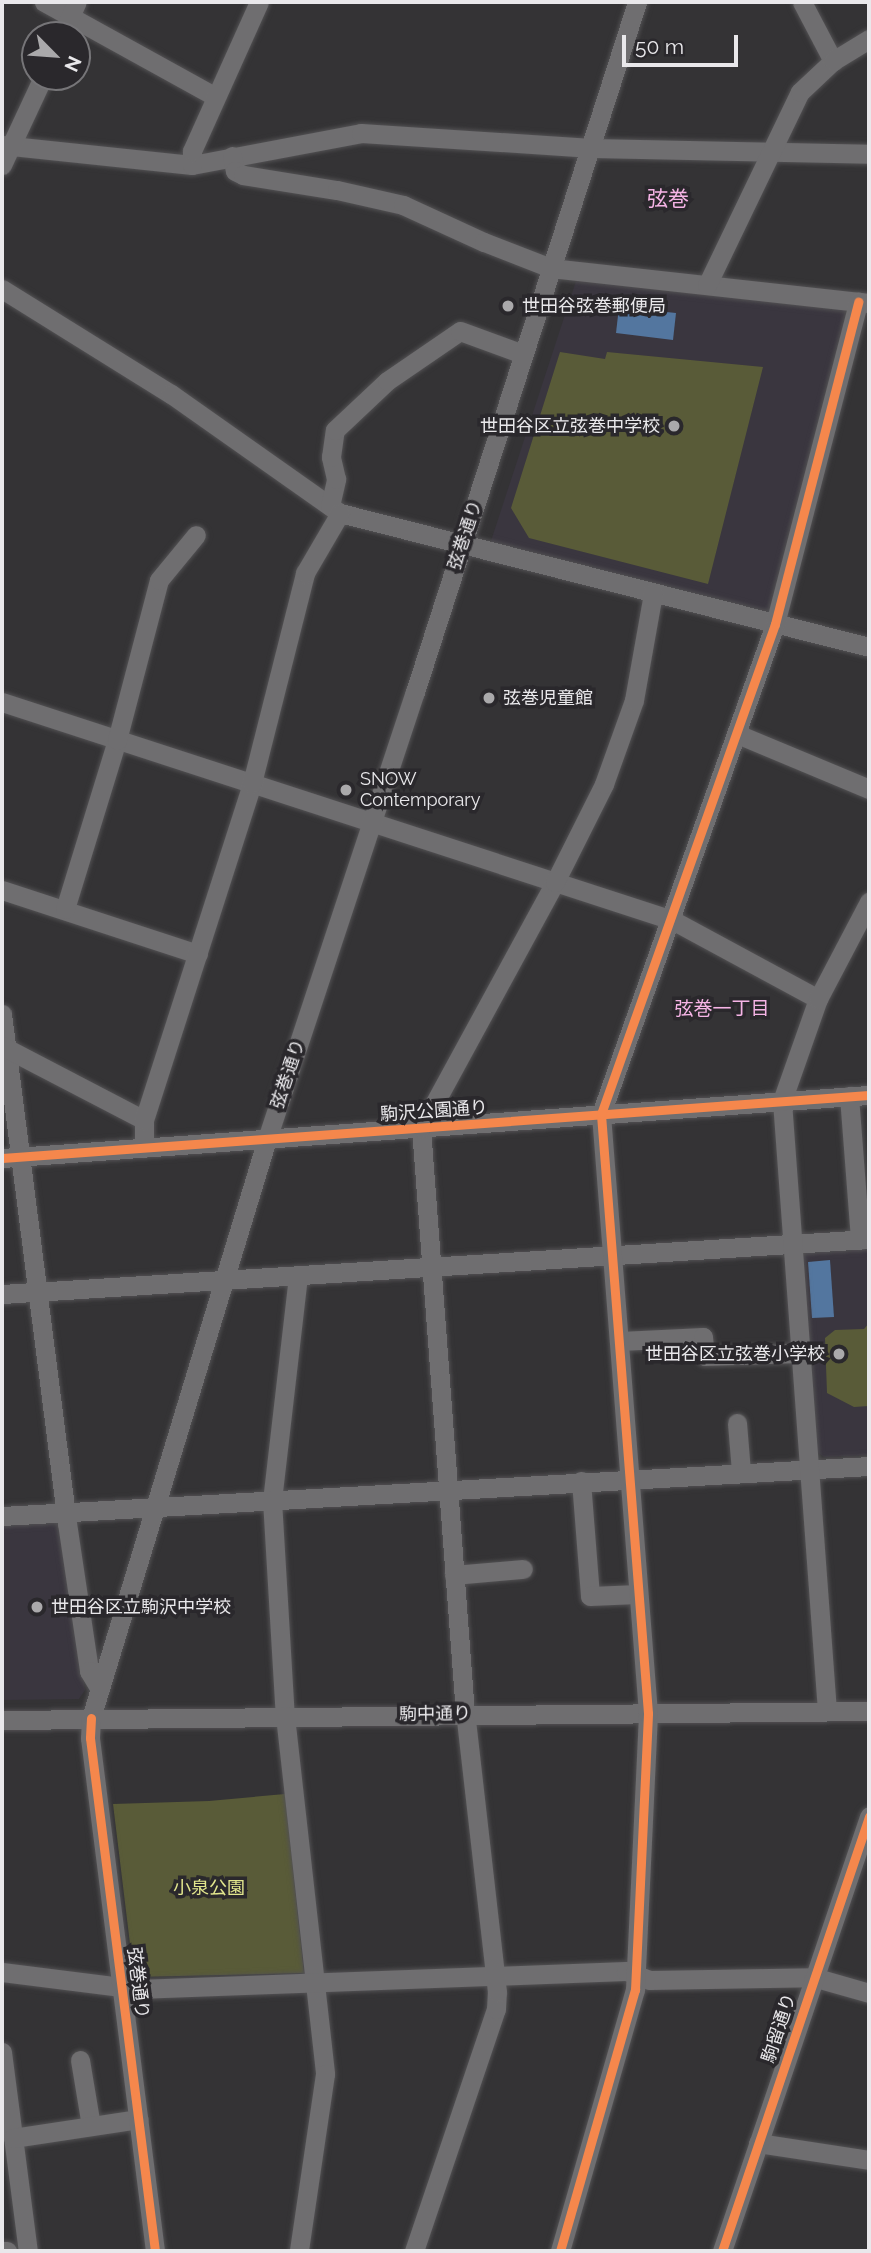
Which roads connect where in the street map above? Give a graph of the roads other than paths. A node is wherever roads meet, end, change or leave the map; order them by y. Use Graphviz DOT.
graph roads {
  1 [pos="44,2"];
  2 [pos="259,2"];
  3 [pos="637,2"];
  4 [pos="802,2"];
  5 [pos="74,9"];
  6 [pos="869,39"];
  7 [pos="833,61"];
  8 [pos="35,91"];
  9 [pos="216,97"];
  10 [pos="6,146"];
  11 [pos="592,148"];
  12 [pos="770,151"];
  13 [pos="869,154"];
  14 [pos="232,156"];
  15 [pos="2,165"];
  16 [pos="192,165"];
  17 [pos="551,268"];
  18 [pos="707,285"];
  19 [pos="2,289"];
  20 [pos="864,302"];
  21 [pos="523,354"];
  22 [pos="335,510"];
  23 [pos="196,535"];
  24 [pos="461,543"];
  25 [pos="653,593"];
  26 [pos="775,624"];
  27 [pos="869,647"];
  28 [pos="2,702"];
  29 [pos="737,734"];
  30 [pos="117,740"];
  31 [pos="252,783"];
  32 [pos="869,789"];
  33 [pos="373,821"];
  34 [pos="555,882"];
  35 [pos="2,890"];
  36 [pos="869,901"];
  37 [pos="65,909"];
  38 [pos="672,920"];
  39 [pos="198,954"];
  40 [pos="818,999"];
  41 [pos="2,1014"];
  42 [pos="4,1049"];
  43 [pos="869,1095"];
  44 [pos="849,1096"];
  45 [pos="782,1101"];
  46 [pos="601,1114"];
  47 [pos="144,1120"];
  48 [pos="421,1128"];
  49 [pos="267,1139"];
  50 [pos="144,1148"];
  51 [pos="12,1157"];
  52 [pos="865,1239"];
  53 [pos="792,1244"];
  54 [pos="613,1256"];
  55 [pos="431,1266"];
  56 [pos="298,1276"];
  57 [pos="225,1280"];
  58 [pos="38,1292"];
  59 [pos="2,1294"];
  60 [pos="620,1341"];
  61 [pos="800,1353"];
  62 [pos="737,1423"];
  63 [pos="869,1466"];
  64 [pos="809,1469"];
  65 [pos="741,1472"];
  66 [pos="629,1479"];
  67 [pos="581,1481"];
  68 [pos="447,1489"];
  69 [pos="272,1500"];
  70 [pos="155,1507"];
  71 [pos="66,1513"];
  72 [pos="2,1516"];
  73 [pos="523,1569"];
  74 [pos="454,1576"];
  75 [pos="638,1594"];
  76 [pos="100,1689"];
  77 [pos="827,1711"];
  78 [pos="869,1711"];
  79 [pos="465,1713"];
  80 [pos="648,1713"];
  81 [pos="285,1716"];
  82 [pos="91,1718"];
  83 [pos="2,1720"];
  84 [pos="869,1816"];
  85 [pos="2,1972"];
  86 [pos="637,1976"];
  87 [pos="813,1977"];
  88 [pos="495,1978"];
  89 [pos="315,1983"];
  90 [pos="123,1989"];
  91 [pos="869,1993"];
  92 [pos="2,2052"];
  93 [pos="80,2060"];
  94 [pos="6,2114"];
  95 [pos="139,2119"];
  96 [pos="91,2126"];
  97 [pos="13,2138"];
  98 [pos="758,2143"];
  99 [pos="869,2160"];
  100 [pos="27,2251"];
  101 [pos="155,2251"];
  102 [pos="299,2251"];
  103 [pos="414,2251"];
  104 [pos="560,2251"];
  105 [pos="722,2251"];
  1 -- 5 [label="street"];
  2 -- 9 [label="street"];
  3 -- 11 [label="street, 弦巻通り"];
  4 -- 7 [label="street"];
  5 -- 9 [label="street"];
  6 -- 7 [label="street"];
  7 -- 12 [label="street"];
  8 -- 10 [label="street"];
  9 -- 16 [label="street"];
  10 -- 15 [label="street"];
  10 -- 16 [label="street"];
  11 -- 12 [label="street"];
  11 -- 14 [label="street"];
  11 -- 17 [label="street, 弦巻通り"];
  12 -- 13 [label="street"];
  12 -- 18 [label="street"];
  14 -- 16 [label="street"];
  14 -- 17 [label="street"];
  17 -- 18 [label="street"];
  17 -- 21 [label="street, 弦巻通り"];
  18 -- 20 [label="street"];
  19 -- 22 [label="street"];
  20 -- 26 [label="street"];
  21 -- 22 [label="street"];
  21 -- 24 [label="street, 弦巻通り"];
  22 -- 24 [label="street"];
  22 -- 31 [label="street"];
  23 -- 30 [label="street"];
  24 -- 25 [label="street"];
  24 -- 33 [label="street, 弦巻通り"];
  25 -- 26 [label="street"];
  25 -- 34 [label="street"];
  26 -- 27 [label="street"];
  26 -- 29 [label="street"];
  28 -- 30 [label="street"];
  29 -- 32 [label="street"];
  29 -- 38 [label="street"];
  30 -- 31 [label="street"];
  30 -- 37 [label="street"];
  31 -- 33 [label="street"];
  31 -- 39 [label="street"];
  33 -- 34 [label="street"];
  33 -- 49 [label="street, 弦巻通り"];
  34 -- 38 [label="street"];
  34 -- 48 [label="street"];
  35 -- 37 [label="street"];
  36 -- 40 [label="street"];
  37 -- 39 [label="street"];
  38 -- 40 [label="street"];
  38 -- 46 [label="street"];
  39 -- 47 [label="street"];
  40 -- 45 [label="street"];
  41 -- 42 [label="street"];
  42 -- 47 [label="street"];
  42 -- 51 [label="street"];
  43 -- 44 [label="street, 駒沢公園通り"];
  44 -- 45 [label="street, 駒沢公園通り"];
  44 -- 52 [label="street"];
  45 -- 46 [label="street, 駒沢公園通り"];
  45 -- 53 [label="street"];
  46 -- 48 [label="street, 駒沢公園通り"];
  46 -- 54 [label="street"];
  47 -- 50 [label="street"];
  48 -- 49 [label="street, 駒沢公園通り"];
  48 -- 55 [label="street"];
  49 -- 50 [label="street, 駒沢公園通り"];
  49 -- 57 [label="street, 弦巻通り"];
  50 -- 51 [label="street, 駒沢公園通り"];
  51 -- 58 [label="street"];
  52 -- 53 [label="street"];
  53 -- 54 [label="street"];
  53 -- 61 [label="street"];
  54 -- 55 [label="street"];
  54 -- 60 [label="street"];
  55 -- 56 [label="street"];
  55 -- 68 [label="street"];
  56 -- 57 [label="street"];
  56 -- 69 [label="street"];
  57 -- 58 [label="street"];
  57 -- 70 [label="street, 弦巻通り"];
  58 -- 59 [label="street"];
  58 -- 71 [label="street"];
  60 -- 61 [label="street"];
  60 -- 66 [label="street"];
  61 -- 64 [label="street"];
  62 -- 65 [label="street"];
  63 -- 64 [label="street"];
  64 -- 65 [label="street"];
  64 -- 77 [label="street"];
  65 -- 66 [label="street"];
  66 -- 67 [label="street"];
  66 -- 75 [label="street"];
  67 -- 68 [label="street"];
  67 -- 75 [label="street"];
  68 -- 69 [label="street"];
  68 -- 74 [label="street"];
  69 -- 70 [label="street"];
  69 -- 81 [label="street"];
  70 -- 71 [label="street"];
  70 -- 76 [label="street, 弦巻通り"];
  71 -- 72 [label="street"];
  71 -- 76 [label="street"];
  73 -- 74 [label="street"];
  74 -- 79 [label="street"];
  75 -- 80 [label="street"];
  76 -- 82 [label="street, 弦巻通り"];
  77 -- 78 [label="street, 駒中通り"];
  77 -- 80 [label="street, 駒中通り"];
  79 -- 80 [label="street, 駒中通り"];
  79 -- 81 [label="street, 駒中通り"];
  79 -- 88 [label="street"];
  80 -- 86 [label="street"];
  81 -- 82 [label="street, 駒中通り"];
  81 -- 89 [label="street"];
  82 -- 83 [label="street, 駒中通り"];
  82 -- 90 [label="street, 弦巻通り"];
  84 -- 87 [label="street, 駒留通り"];
  85 -- 90 [label="street"];
  86 -- 87 [label="street"];
  86 -- 88 [label="street"];
  86 -- 104 [label="street"];
  87 -- 91 [label="street"];
  87 -- 98 [label="street, 駒留通り"];
  88 -- 89 [label="street"];
  88 -- 103 [label="street"];
  89 -- 90 [label="street"];
  89 -- 102 [label="street"];
  90 -- 95 [label="street, 弦巻通り"];
  92 -- 94 [label="street"];
  93 -- 96 [label="street"];
  94 -- 97 [label="street"];
  95 -- 96 [label="street"];
  95 -- 101 [label="street, 弦巻通り"];
  96 -- 97 [label="street"];
  97 -- 100 [label="street"];
  98 -- 99 [label="street"];
  98 -- 105 [label="street, 駒留通り"];
}
